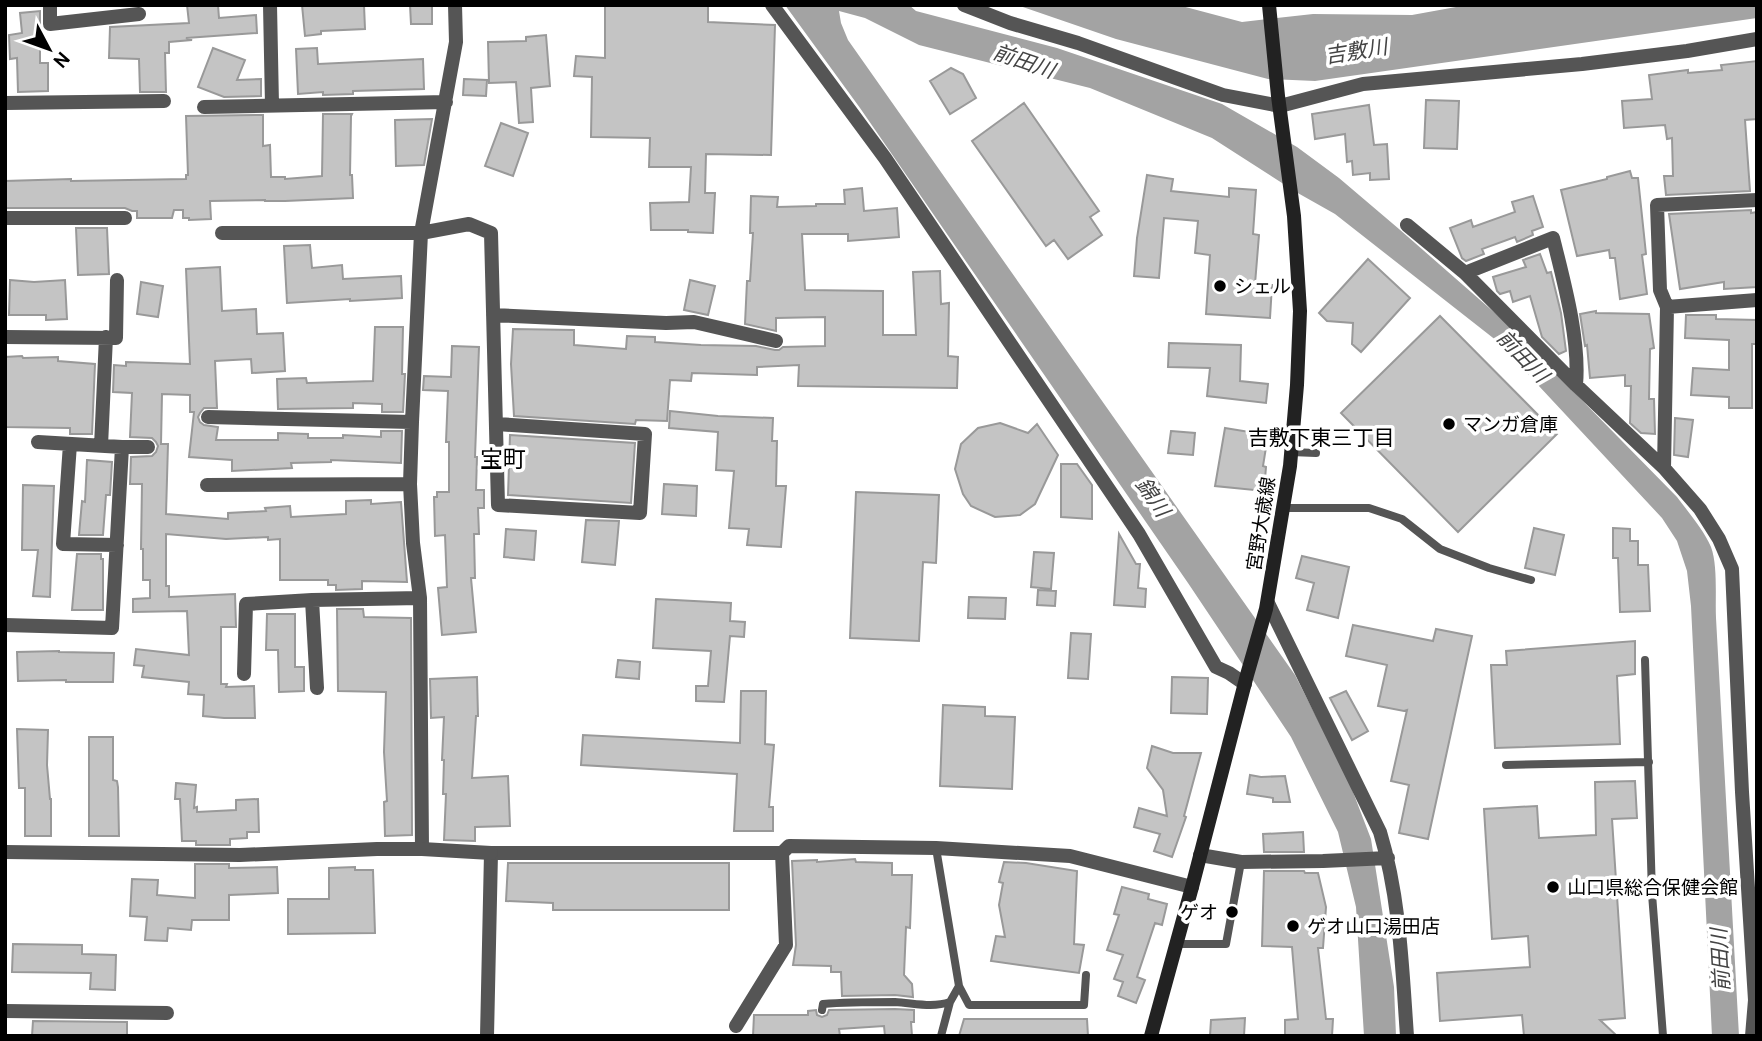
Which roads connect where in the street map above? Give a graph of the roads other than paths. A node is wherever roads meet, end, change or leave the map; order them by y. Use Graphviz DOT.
graph roads {
  1 [pos="50,5"];
  2 [pos="270,5"];
  3 [pos="455,5"];
  4 [pos="772,5"];
  5 [pos="964,5"];
  6 [pos="1269,9"];
  7 [pos="139,15"];
  8 [pos="1757,39"];
  9 [pos="164,101"];
  10 [pos="1279,101"];
  11 [pos="446,102"];
  12 [pos="5,103"];
  13 [pos="272,105"];
  14 [pos="204,107"];
  15 [pos="1757,200"];
  16 [pos="5,218"];
  17 [pos="125,218"];
  18 [pos="1406,225"];
  19 [pos="222,233"];
  20 [pos="421,233"];
  21 [pos="1465,273"];
  22 [pos="117,280"];
  23 [pos="1757,300"];
  24 [pos="1667,307"];
  25 [pos="493,315"];
  26 [pos="5,337"];
  27 [pos="106,337"];
  28 [pos="776,341"];
  29 [pos="1576,385"];
  30 [pos="208,417"];
  31 [pos="412,422"];
  32 [pos="496,424"];
  33 [pos="38,442"];
  34 [pos="70,444"];
  35 [pos="101,446"];
  36 [pos="122,447"];
  37 [pos="148,447"];
  38 [pos="1292,452"];
  39 [pos="1316,453"];
  40 [pos="1664,468"];
  41 [pos="410,484"];
  42 [pos="207,485"];
  43 [pos="1284,508"];
  44 [pos="117,545"];
  45 [pos="1531,580"];
  46 [pos="420,598"];
  47 [pos="312,600"];
  48 [pos="1267,606"];
  49 [pos="5,625"];
  50 [pos="1645,660"];
  51 [pos="244,674"];
  52 [pos="1246,680"];
  53 [pos="317,688"];
  54 [pos="1740,727"];
  55 [pos="1757,727"];
  56 [pos="1649,762"];
  57 [pos="1506,765"];
  58 [pos="1750,792"];
  59 [pos="936,848"];
  60 [pos="422,849"];
  61 [pos="5,852"];
  62 [pos="491,853"];
  63 [pos="782,853"];
  64 [pos="1200,855"];
  65 [pos="1388,858"];
  66 [pos="1241,862"];
  67 [pos="1192,887"];
  68 [pos="1753,892"];
  69 [pos="1177,944"];
  70 [pos="1086,975"];
  71 [pos="959,986"];
  72 [pos="1756,1000"];
  73 [pos="950,1002"];
  74 [pos="822,1010"];
  75 [pos="5,1011"];
  76 [pos="167,1013"];
  77 [pos="736,1026"];
  78 [pos="486,1036"];
  79 [pos="941,1036"];
  80 [pos="1151,1036"];
  81 [pos="1407,1036"];
  82 [pos="1663,1036"];
  83 [pos="1752,1036"];
  1 -- 7 [label="street"];
  2 -- 13 [label="street"];
  3 -- 11 [label="street"];
  4 -- 52 [label="street"];
  5 -- 10 [label="street"];
  6 -- 10 [label="main road, 宮野大歳線"];
  8 -- 10 [label="street"];
  9 -- 12 [label="street"];
  10 -- 38 [label="main road, 宮野大歳線"];
  11 -- 13 [label="street"];
  11 -- 20 [label="street"];
  13 -- 14 [label="street"];
  15 -- 24 [label="street"];
  16 -- 17 [label="street"];
  18 -- 21 [label="street"];
  19 -- 20 [label="street"];
  20 -- 25 [label="street"];
  20 -- 31 [label="street"];
  21 -- 29 [label="street"];
  21 -- 29 [label="street"];
  22 -- 27 [label="street"];
  23 -- 24 [label="street"];
  24 -- 40 [label="street"];
  25 -- 28 [label="street"];
  25 -- 32 [label="street"];
  26 -- 27 [label="street"];
  27 -- 35 [label="street"];
  29 -- 40 [label="street"];
  30 -- 31 [label="street"];
  31 -- 41 [label="street"];
  32 -- 32 [label="street"];
  33 -- 34 [label="street"];
  34 -- 35 [label="street"];
  34 -- 44 [label="street"];
  35 -- 36 [label="street"];
  36 -- 37 [label="street"];
  36 -- 44 [label="street"];
  38 -- 39 [label="lane"];
  38 -- 43 [label="main road, 宮野大歳線"];
  40 -- 54 [label="street"];
  41 -- 42 [label="street"];
  41 -- 46 [label="street"];
  43 -- 45 [label="lane"];
  43 -- 48 [label="main road, 宮野大歳線"];
  44 -- 49 [label="street"];
  46 -- 47 [label="street"];
  46 -- 60 [label="street"];
  47 -- 51 [label="street"];
  47 -- 53 [label="street"];
  48 -- 52 [label="main road, 宮野大歳線"];
  48 -- 65 [label="street"];
  50 -- 56 [label="lane"];
  52 -- 64 [label="main road, 宮野大歳線"];
  54 -- 55 [label="street"];
  54 -- 58 [label="street"];
  56 -- 57 [label="lane"];
  56 -- 82 [label="lane"];
  58 -- 68 [label="street"];
  59 -- 63 [label="street"];
  59 -- 67 [label="street"];
  59 -- 71 [label="lane"];
  60 -- 61 [label="street"];
  60 -- 62 [label="street"];
  62 -- 63 [label="street"];
  62 -- 78 [label="street"];
  63 -- 77 [label="street"];
  64 -- 66 [label="street"];
  64 -- 67 [label="main road, 宮野大歳線"];
  65 -- 66 [label="street"];
  65 -- 81 [label="street"];
  66 -- 69 [label="lane"];
  67 -- 69 [label="main road, 宮野大歳線"];
  68 -- 72 [label="street"];
  69 -- 80 [label="main road, 宮野大歳線"];
  70 -- 71 [label="lane"];
  71 -- 73 [label="lane"];
  72 -- 83 [label="street"];
  73 -- 74 [label="lane"];
  73 -- 79 [label="lane"];
  75 -- 76 [label="street"];
}
